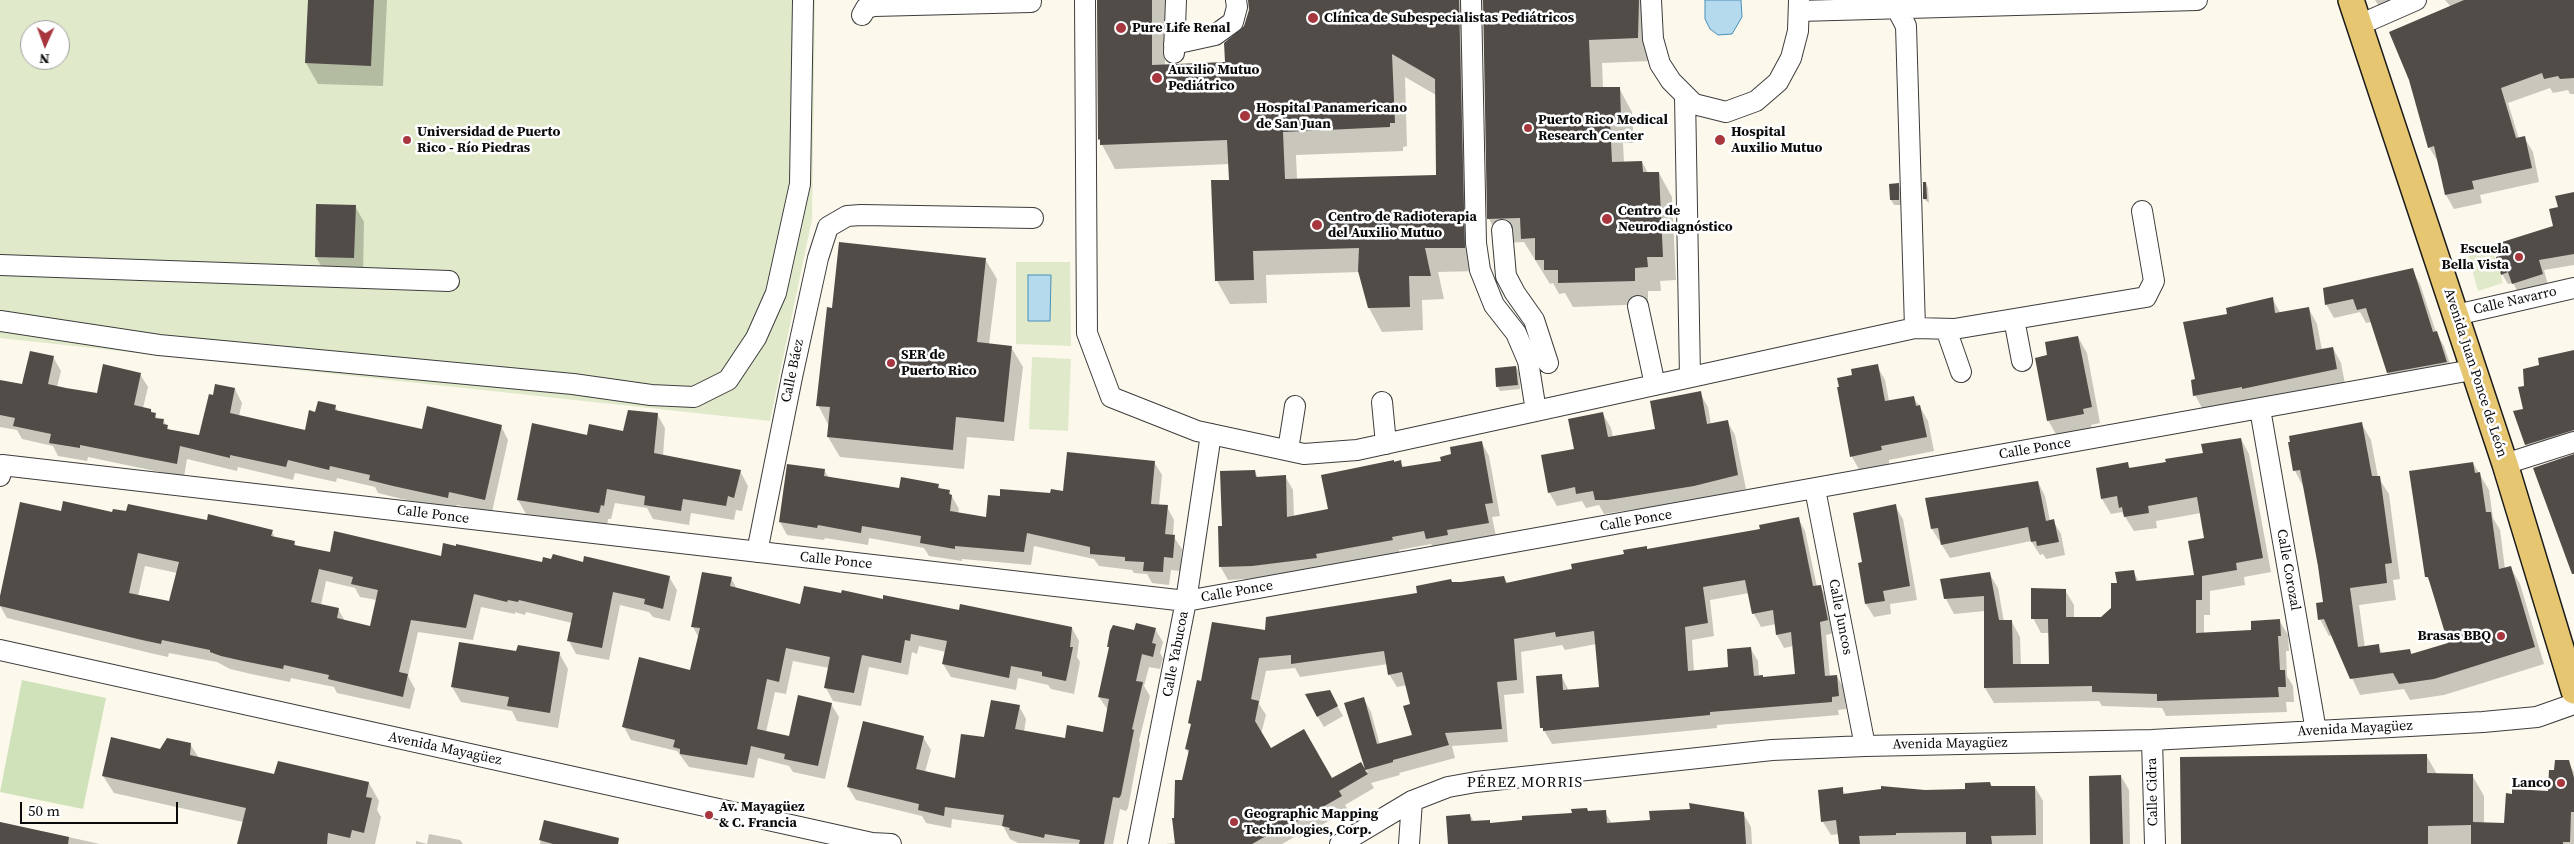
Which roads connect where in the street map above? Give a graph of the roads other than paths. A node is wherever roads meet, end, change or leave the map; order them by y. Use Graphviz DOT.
graph roads {
  1 [pos="803,0"];
  2 [pos="1085,0"];
  3 [pos="1176,0"];
  4 [pos="1236,0"];
  5 [pos="1470,0"];
  6 [pos="1651,0"];
  7 [pos="2196,0"];
  8 [pos="2351,0"];
  9 [pos="2416,0"];
  10 [pos="1031,2"];
  11 [pos="1921,4"];
  12 [pos="1799,5"];
  13 [pos="1900,12"];
  14 [pos="862,15"];
  15 [pos="2359,24"];
  16 [pos="1685,96"];
  17 [pos="2142,211"];
  18 [pos="1032,218"];
  19 [pos="1502,230"];
  20 [pos="0,265"];
  21 [pos="449,282"];
  22 [pos="2574,288"];
  23 [pos="1638,306"];
  24 [pos="2456,315"];
  25 [pos="2014,319"];
  26 [pos="0,321"];
  27 [pos="1915,328"];
  28 [pos="1946,329"];
  29 [pos="2022,361"];
  30 [pos="1548,363"];
  31 [pos="2472,370"];
  32 [pos="1961,372"];
  33 [pos="1690,377"];
  34 [pos="1654,385"];
  35 [pos="1382,402"];
  36 [pos="1295,406"];
  37 [pos="2260,409"];
  38 [pos="1536,411"];
  39 [pos="1211,434"];
  40 [pos="2574,442"];
  41 [pos="1386,444"];
  42 [pos="1288,450"];
  43 [pos="2505,464"];
  44 [pos="0,476"];
  45 [pos="1815,489"];
  46 [pos="757,552"];
  47 [pos="1186,601"];
  48 [pos="0,650"];
  49 [pos="2574,691"];
  50 [pos="2574,704"];
  51 [pos="2316,732"];
  52 [pos="2152,740"];
  53 [pos="1865,746"];
  54 [pos="1412,801"];
  55 [pos="891,844"];
  56 [pos="1138,844"];
  57 [pos="1340,844"];
  58 [pos="1409,844"];
  59 [pos="2155,844"];
  1 -- 26 [label="street"];
  2 -- 39 [label="street"];
  3 -- 4 [label="street"];
  5 -- 38 [label="street"];
  6 -- 16 [label="street"];
  7 -- 11 [label="street"];
  8 -- 15 [label="main road, Avenida Juan Ponce de León"];
  9 -- 15 [label="street"];
  10 -- 14 [label="street"];
  11 -- 13 [label="street"];
  12 -- 13 [label="street"];
  12 -- 16 [label="street"];
  13 -- 27 [label="street"];
  15 -- 24 [label="main road, Avenida Juan Ponce de León"];
  16 -- 33 [label="street"];
  17 -- 25 [label="street"];
  18 -- 46 [label="street, Calle Báez"];
  19 -- 30 [label="street"];
  20 -- 21 [label="street"];
  22 -- 24 [label="street, Calle Navarro"];
  23 -- 34 [label="street"];
  24 -- 31 [label="main road, Avenida Juan Ponce de León"];
  25 -- 28 [label="street"];
  25 -- 29 [label="street"];
  27 -- 28 [label="street"];
  27 -- 33 [label="street"];
  28 -- 32 [label="street"];
  31 -- 37 [label="street, Calle Ponce"];
  31 -- 43 [label="main road, Avenida Juan Ponce de León"];
  33 -- 34 [label="street"];
  34 -- 38 [label="street"];
  35 -- 41 [label="street"];
  36 -- 42 [label="street"];
  37 -- 45 [label="street, Calle Ponce"];
  37 -- 51 [label="street, Calle Corozal"];
  38 -- 41 [label="street"];
  39 -- 42 [label="street"];
  39 -- 47 [label="street, Calle Yabucoa"];
  40 -- 43 [label="street"];
  41 -- 42 [label="street"];
  43 -- 49 [label="main road, Avenida Juan Ponce de León"];
  44 -- 46 [label="street, Calle Ponce"];
  45 -- 47 [label="street, Calle Ponce"];
  45 -- 53 [label="street, Calle Juncos"];
  46 -- 47 [label="street, Calle Ponce"];
  47 -- 56 [label="street, Calle Yabucoa"];
  48 -- 55 [label="street, Avenida Mayagüez"];
  50 -- 51 [label="street, Avenida Mayagüez"];
  51 -- 52 [label="street, Avenida Mayagüez"];
  52 -- 53 [label="street, Avenida Mayagüez"];
  52 -- 59 [label="street, Calle Cidra"];
  53 -- 54 [label="street, Avenida Mayagüez"];
  54 -- 57 [label="street, Avenida Mayagüez"];
  54 -- 58 [label="street"];
}
